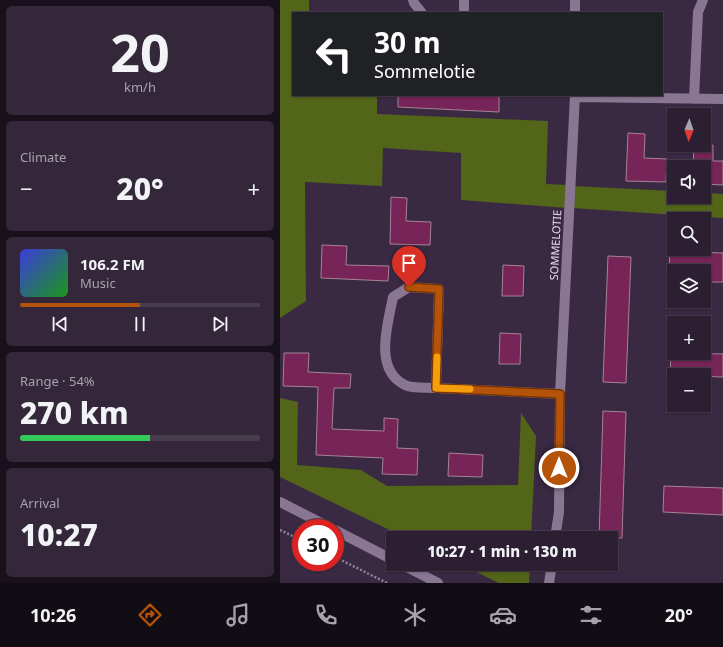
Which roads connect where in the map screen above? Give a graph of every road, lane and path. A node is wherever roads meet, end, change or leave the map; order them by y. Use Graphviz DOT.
graph roads {
  1 [pos="413,0"];
  2 [pos="464,0"];
  3 [pos="575,0"];
  4 [pos="703,0"];
  5 [pos="421,12"];
  6 [pos="464,12"];
  7 [pos="575,12"];
  8 [pos="575,96"];
  9 [pos="694,99"];
  10 [pos="723,99"];
  11 [pos="436,388"];
  12 [pos="560,394"];
  13 [pos="280,502"];
  14 [pos="313,519"];
  15 [pos="280,530"];
  16 [pos="556,531"];
  17 [pos="344,535"];
  18 [pos="292,536"];
  19 [pos="386,556"];
  20 [pos="344,562"];
  21 [pos="414,571"];
  22 [pos="551,571"];
  23 [pos="387,583"];
  24 [pos="437,583"];
  25 [pos="549,583"];
  1 -- 5 [label="street"];
  2 -- 6 [label="street"];
  3 -- 7 [label="street"];
  4 -- 9 [label="street"];
  8 -- 9 [label="street, SOMMELOTIE"];
  8 -- 12 [label="street, SOMMELOTIE"];
  9 -- 10 [label="street, SOMMELOTIE"];
  11 -- 11 [label="street"];
  11 -- 12 [label="street"];
  12 -- 16 [label="street, SOMMELOTIE"];
  13 -- 14 [label="street"];
  15 -- 18 [label="path"];
  17 -- 19 [label="street"];
  20 -- 23 [label="path"];
  21 -- 24 [label="street"];
  22 -- 25 [label="street"];
}
